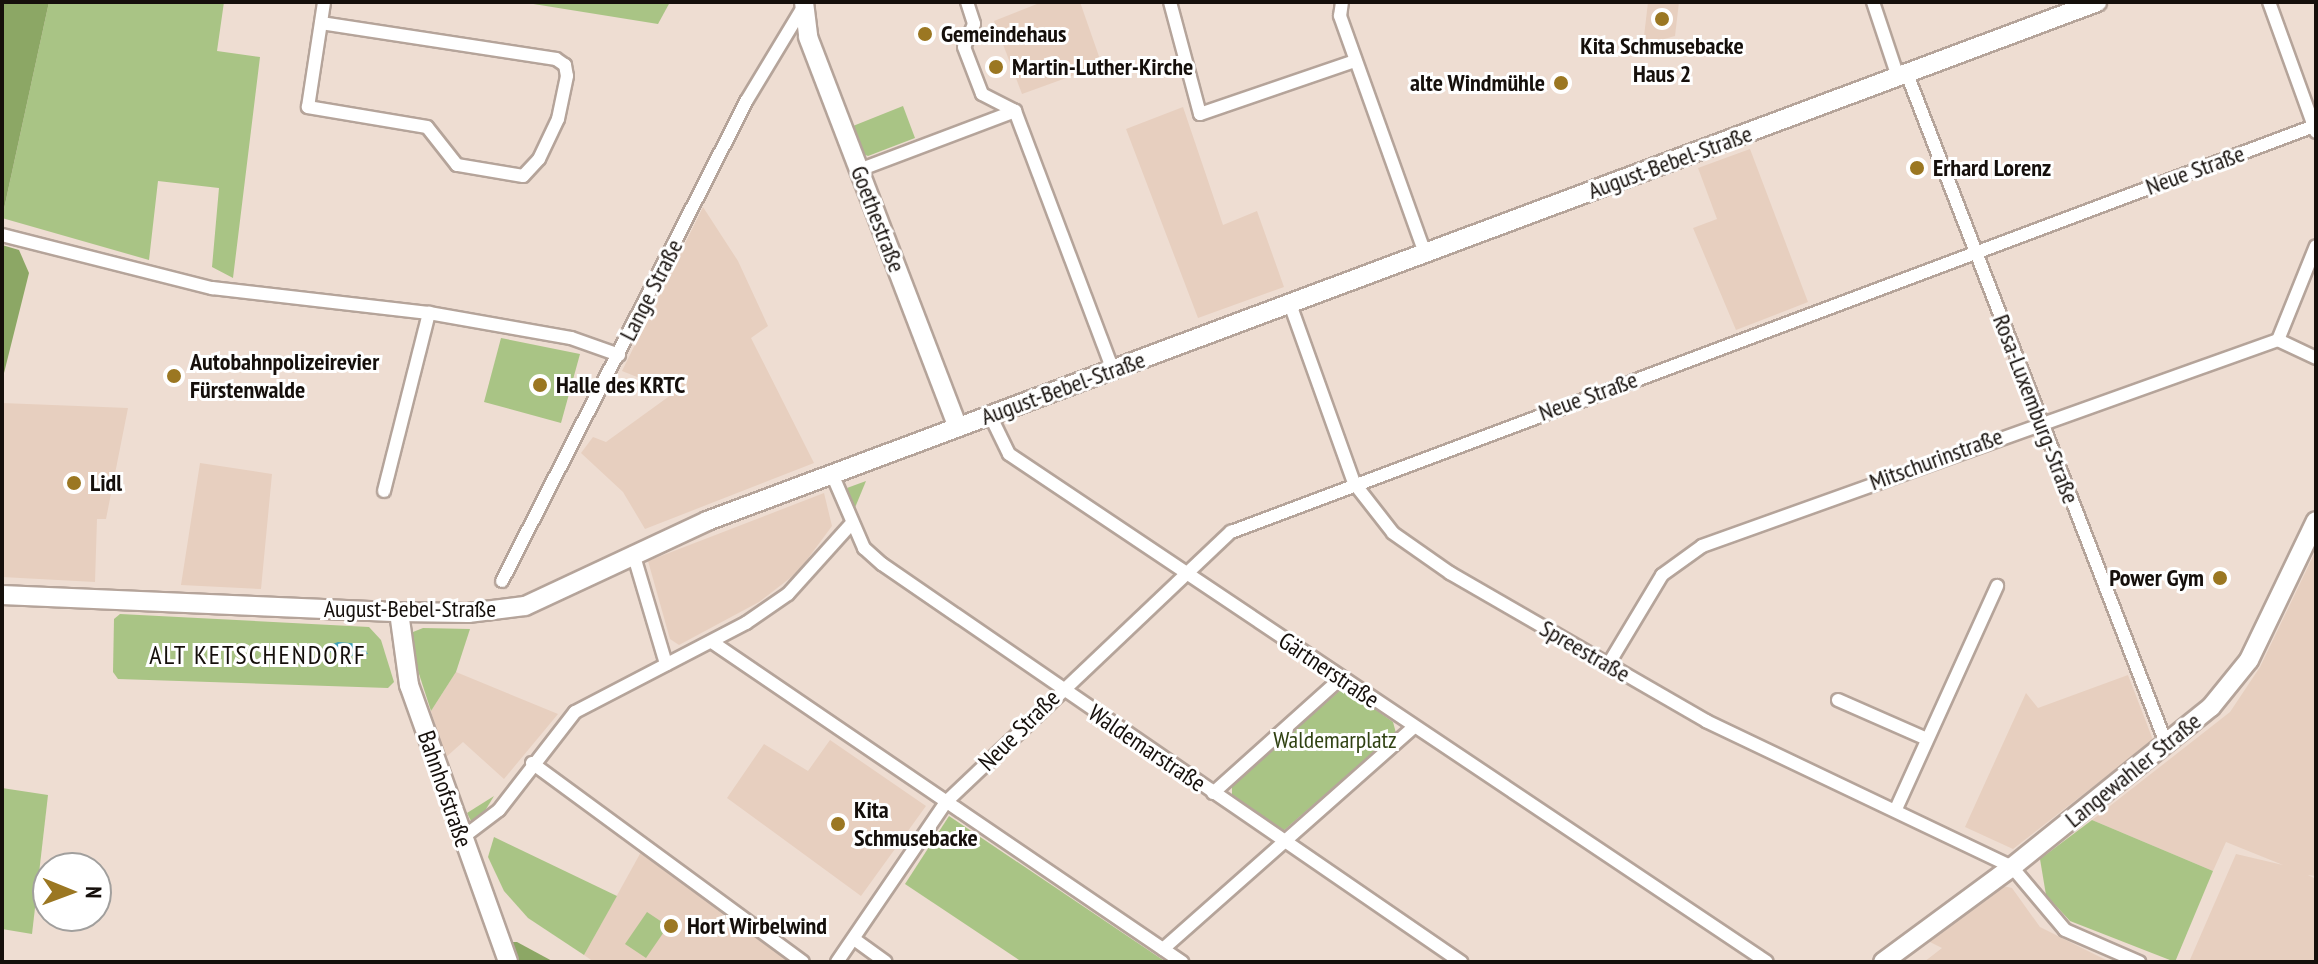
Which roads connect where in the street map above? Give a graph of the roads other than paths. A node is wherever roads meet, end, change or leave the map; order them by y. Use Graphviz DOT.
graph roads {
  1 [pos="324,2"];
  2 [pos="967,2"];
  3 [pos="1170,2"];
  4 [pos="1342,2"];
  5 [pos="1873,2"];
  6 [pos="2097,2"];
  7 [pos="2269,2"];
  8 [pos="803,5"];
  9 [pos="321,23"];
  10 [pos="1355,61"];
  11 [pos="1902,75"];
  12 [pos="1015,111"];
  13 [pos="2315,129"];
  14 [pos="859,170"];
  15 [pos="2,235"];
  16 [pos="2316,246"];
  17 [pos="1975,252"];
  18 [pos="1425,254"];
  19 [pos="1290,304"];
  20 [pos="429,313"];
  21 [pos="2278,340"];
  22 [pos="619,355"];
  23 [pos="2316,358"];
  24 [pos="1113,370"];
  25 [pos="990,415"];
  26 [pos="2041,420"];
  27 [pos="958,427"];
  28 [pos="832,474"];
  29 [pos="1354,483"];
  30 [pos="384,491"];
  31 [pos="2316,521"];
  32 [pos="851,524"];
  33 [pos="633,553"];
  34 [pos="1185,573"];
  35 [pos="502,581"];
  36 [pos="1997,586"];
  37 [pos="2,595"];
  38 [pos="399,612"];
  39 [pos="712,642"];
  40 [pos="666,664"];
  41 [pos="1608,665"];
  42 [pos="1341,678"];
  43 [pos="1060,689"];
  44 [pos="1838,700"];
  45 [pos="1414,727"];
  46 [pos="1927,739"];
  47 [pos="2166,743"];
  48 [pos="532,763"];
  49 [pos="1213,793"];
  50 [pos="946,802"];
  51 [pos="1896,809"];
  52 [pos="462,838"];
  53 [pos="1283,841"];
  54 [pos="2012,867"];
  55 [pos="854,939"];
  56 [pos="1163,949"];
  57 [pos="508,962"];
  58 [pos="803,962"];
  59 [pos="837,962"];
  60 [pos="886,962"];
  61 [pos="1182,962"];
  62 [pos="1461,962"];
  63 [pos="1767,962"];
  64 [pos="1883,962"];
  65 [pos="2139,962"];
  1 -- 9 [label="street"];
  2 -- 12 [label="street"];
  3 -- 10 [label="street"];
  4 -- 10 [label="street"];
  5 -- 11 [label="street, Rosa-Luxemburg-Straße"];
  6 -- 11 [label="main road, August-Bebel-Straße"];
  7 -- 13 [label="street"];
  8 -- 14 [label="main road, Goethestraße"];
  8 -- 22 [label="street, Lange Straße"];
  9 -- 9 [label="street"];
  10 -- 18 [label="street"];
  11 -- 17 [label="street, Rosa-Luxemburg-Straße"];
  11 -- 18 [label="main road, August-Bebel-Straße"];
  12 -- 14 [label="street"];
  12 -- 24 [label="street"];
  13 -- 17 [label="street, Neue Straße"];
  14 -- 27 [label="main road, Goethestraße"];
  15 -- 20 [label="street"];
  16 -- 21 [label="street"];
  17 -- 26 [label="street, Rosa-Luxemburg-Straße"];
  17 -- 29 [label="street, Neue Straße"];
  18 -- 19 [label="main road, August-Bebel-Straße"];
  19 -- 24 [label="main road, August-Bebel-Straße"];
  19 -- 29 [label="street, Spreestraße"];
  20 -- 22 [label="street"];
  20 -- 30 [label="street"];
  21 -- 23 [label="street"];
  21 -- 26 [label="street, Mitschurinstraße"];
  22 -- 35 [label="street, Lange Straße"];
  24 -- 25 [label="main road, August-Bebel-Straße"];
  25 -- 27 [label="main road, August-Bebel-Straße"];
  25 -- 34 [label="street, Gärtnerstraße"];
  26 -- 41 [label="street, Mitschurinstraße"];
  26 -- 47 [label="street, Rosa-Luxemburg-Straße"];
  27 -- 28 [label="main road, August-Bebel-Straße"];
  28 -- 32 [label="street, Waldemarstraße"];
  28 -- 33 [label="main road, August-Bebel-Straße"];
  29 -- 34 [label="street, Neue Straße"];
  29 -- 41 [label="street, Spreestraße"];
  31 -- 47 [label="main road, Langewahler Straße"];
  32 -- 39 [label="street"];
  32 -- 43 [label="street, Waldemarstraße"];
  33 -- 38 [label="main road, August-Bebel-Straße"];
  33 -- 40 [label="street"];
  34 -- 42 [label="street, Gärtnerstraße"];
  34 -- 43 [label="street, Neue Straße"];
  36 -- 46 [label="street"];
  37 -- 38 [label="main road, August-Bebel-Straße"];
  38 -- 52 [label="main road, Bahnhofstraße"];
  39 -- 40 [label="street"];
  39 -- 50 [label="street"];
  40 -- 48 [label="street"];
  41 -- 51 [label="street, Spreestraße"];
  42 -- 45 [label="street, Gärtnerstraße"];
  42 -- 49 [label="street"];
  43 -- 49 [label="street, Waldemarstraße"];
  43 -- 50 [label="street, Neue Straße"];
  44 -- 46 [label="street"];
  45 -- 53 [label="street"];
  45 -- 63 [label="street, Gärtnerstraße"];
  46 -- 51 [label="street"];
  47 -- 54 [label="main road, Langewahler Straße"];
  48 -- 52 [label="street"];
  48 -- 58 [label="street"];
  49 -- 53 [label="street, Waldemarstraße"];
  50 -- 55 [label="street, Neue Straße"];
  50 -- 56 [label="street"];
  51 -- 54 [label="street, Spreestraße"];
  52 -- 57 [label="main road, Bahnhofstraße"];
  53 -- 56 [label="street"];
  53 -- 62 [label="street, Waldemarstraße"];
  54 -- 64 [label="main road, Langewahler Straße"];
  54 -- 65 [label="street"];
  55 -- 59 [label="street, Neue Straße"];
  55 -- 60 [label="street"];
  56 -- 61 [label="street"];
}
